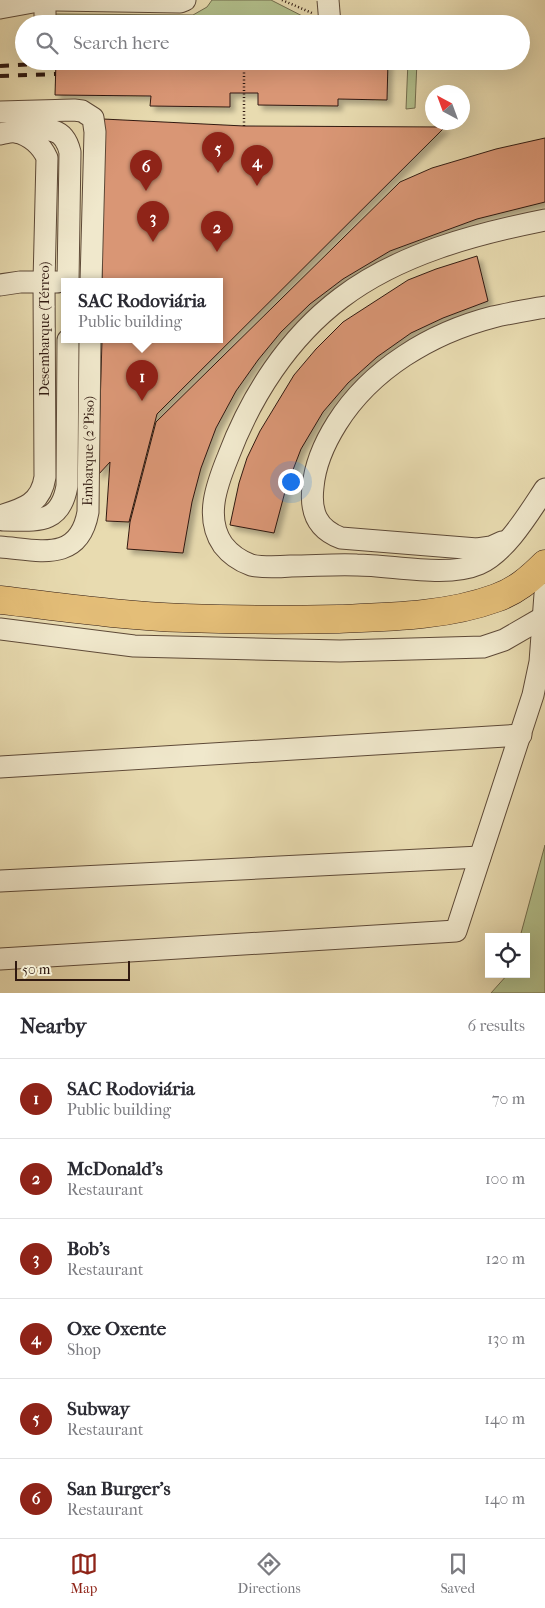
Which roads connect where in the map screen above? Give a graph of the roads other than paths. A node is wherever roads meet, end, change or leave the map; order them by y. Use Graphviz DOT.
graph roads {
  1 [pos="44,0"];
  2 [pos="59,0"];
  3 [pos="185,0"];
  4 [pos="328,0"];
  5 [pos="0,8"];
  6 [pos="44,15"];
  7 [pos="329,15"];
  8 [pos="0,112"];
  9 [pos="8,133"];
  10 [pos="545,220"];
  11 [pos="68,278"];
  12 [pos="91,278"];
  13 [pos="44,282"];
  14 [pos="61,282"];
  15 [pos="0,285"];
  16 [pos="545,307"];
  17 [pos="68,343"];
  18 [pos="90,343"];
  19 [pos="545,489"];
  20 [pos="0,516"];
  21 [pos="0,520"];
  22 [pos="509,539"];
  23 [pos="0,547"];
  24 [pos="545,564"];
  25 [pos="545,594"];
  26 [pos="0,600"];
  27 [pos="542,618"];
  28 [pos="0,628"];
  29 [pos="520,735"];
  30 [pos="0,768"];
  31 [pos="480,856"];
  32 [pos="0,881"];
  33 [pos="0,960"];
  1 -- 5 [label="street"];
  1 -- 6 [label="street"];
  2 -- 3 [label="street"];
  4 -- 7 [label="street, bridge"];
  8 -- 12 [label="street"];
  9 -- 11 [label="street, Desembarque (Térreo)"];
  9 -- 13 [label="street, Desembarque (Térreo)"];
  10 -- 22 [label="street"];
  13 -- 14 [label="street"];
  13 -- 15 [label="street"];
  13 -- 20 [label="street, Desembarque (Térreo)"];
  16 -- 22 [label="street"];
  17 -- 21 [label="street, Desembarque (Térreo)"];
  18 -- 23 [label="street, Embarque (2ºPiso)"];
  19 -- 22 [label="street"];
  24 -- 26 [label="main road"];
  25 -- 27 [label="street"];
  27 -- 28 [label="street"];
  27 -- 29 [label="street"];
  29 -- 30 [label="street"];
  29 -- 31 [label="street"];
  31 -- 32 [label="street"];
  31 -- 33 [label="street"];
}
